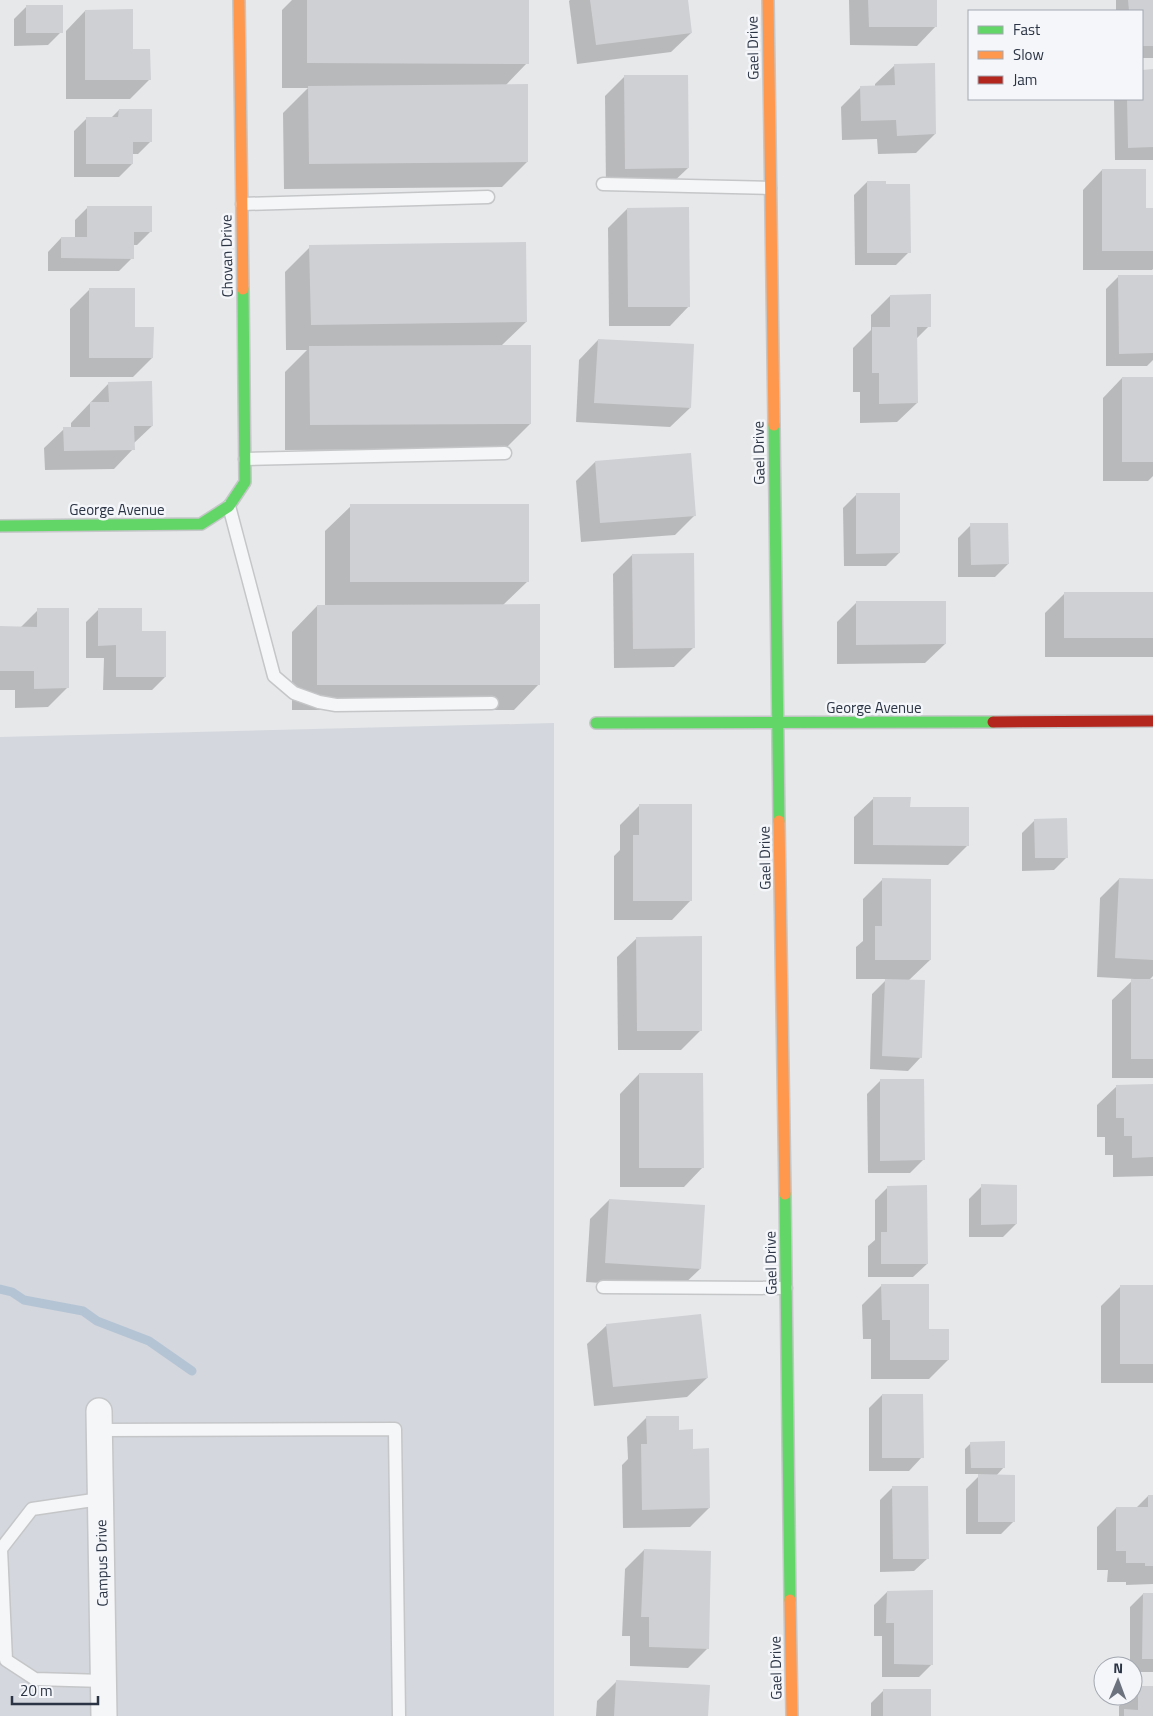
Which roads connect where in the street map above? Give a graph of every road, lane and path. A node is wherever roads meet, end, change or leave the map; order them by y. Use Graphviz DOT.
graph roads {
  1 [pos="239,0"];
  2 [pos="768,0"];
  3 [pos="603,184"];
  4 [pos="770,188"];
  5 [pos="488,197"];
  6 [pos="242,204"];
  7 [pos="505,453"];
  8 [pos="245,459"];
  9 [pos="229,506"];
  10 [pos="0,526"];
  11 [pos="492,703"];
  12 [pos="1153,721"];
  13 [pos="596,723"];
  14 [pos="778,724"];
  15 [pos="603,1287"];
  16 [pos="786,1288"];
  17 [pos="99,1420"];
  18 [pos="100,1499"];
  19 [pos="104,1681"];
  20 [pos="104,1716"];
  21 [pos="399,1716"];
  22 [pos="792,1716"];
  1 -- 6 [label="street, Chovan Drive"];
  2 -- 4 [label="street, Gael Drive"];
  3 -- 4 [label="lane"];
  4 -- 14 [label="street, Gael Drive"];
  5 -- 6 [label="lane"];
  6 -- 8 [label="street, Chovan Drive"];
  7 -- 8 [label="lane"];
  8 -- 9 [label="street, Chovan Drive"];
  9 -- 10 [label="street, George Avenue"];
  9 -- 11 [label="lane"];
  12 -- 14 [label="street, George Avenue"];
  13 -- 14 [label="street, George Avenue"];
  14 -- 16 [label="street, Gael Drive"];
  15 -- 16 [label="lane"];
  16 -- 22 [label="street, Gael Drive"];
  17 -- 18 [label="street, Campus Drive"];
  17 -- 21 [label="lane"];
  18 -- 19 [label="street, Campus Drive"];
  18 -- 19 [label="lane"];
  19 -- 20 [label="street, Campus Drive"];
}
